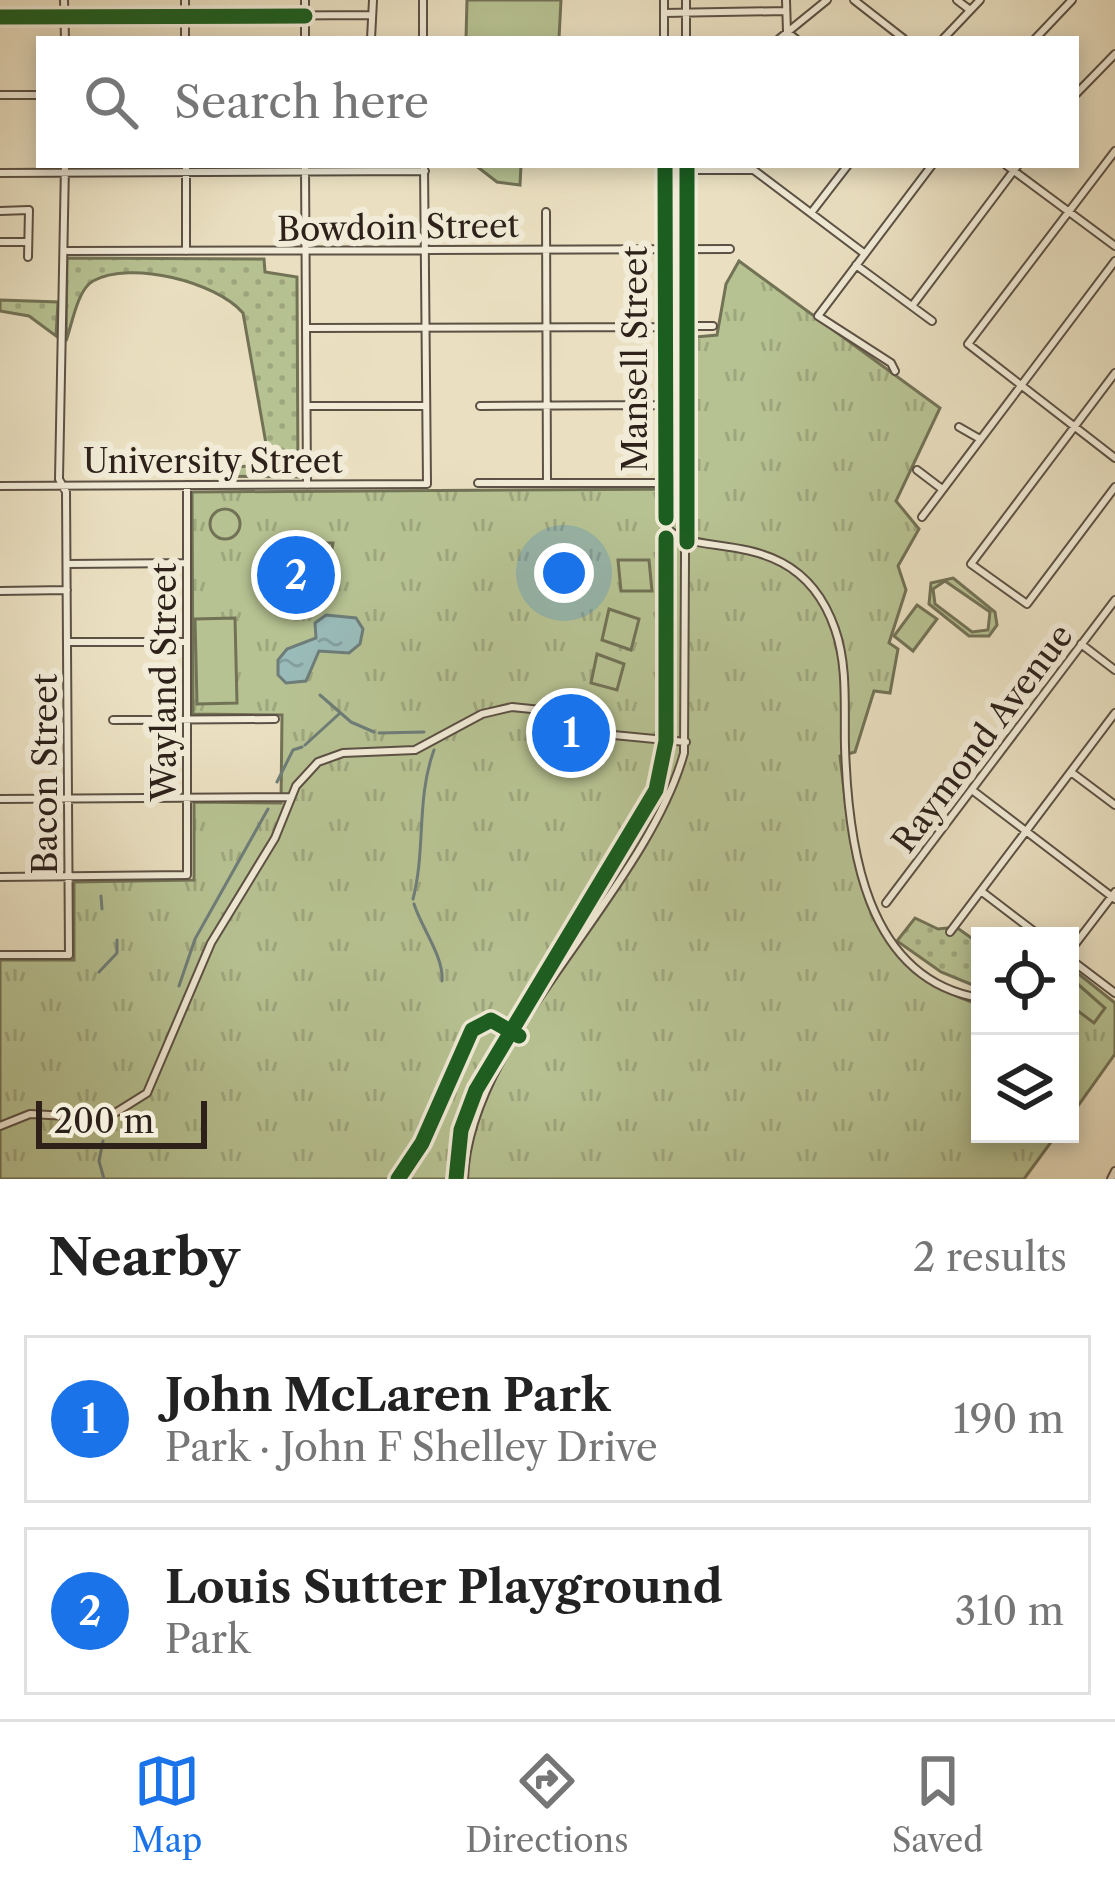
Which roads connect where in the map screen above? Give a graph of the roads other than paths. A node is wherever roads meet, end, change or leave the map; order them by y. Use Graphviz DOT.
graph roads {
  1 [pos="64,0"];
  2 [pos="185,0"];
  3 [pos="305,0"];
  4 [pos="373,0"];
  5 [pos="422,0"];
  6 [pos="664,0"];
  7 [pos="686,0"];
  8 [pos="786,0"];
  9 [pos="827,0"];
  10 [pos="854,0"];
  11 [pos="957,0"];
  12 [pos="980,0"];
  13 [pos="1072,0"];
  14 [pos="970,10"];
  15 [pos="786,11"];
  16 [pos="664,13"];
  17 [pos="686,13"];
  18 [pos="370,15"];
  19 [pos="185,16"];
  20 [pos="305,16"];
  21 [pos="0,17"];
  22 [pos="64,17"];
  23 [pos="788,32"];
  24 [pos="64,36"];
  25 [pos="185,36"];
  26 [pos="305,36"];
  27 [pos="370,36"];
  28 [pos="423,36"];
  29 [pos="664,36"];
  30 [pos="686,36"];
  31 [pos="783,36"];
  32 [pos="793,36"];
  33 [pos="900,36"];
  34 [pos="946,36"];
  35 [pos="1037,36"];
  36 [pos="1115,54"];
  37 [pos="1079,91"];
  38 [pos="0,95"];
  39 [pos="36,95"];
  40 [pos="1115,151"];
  41 [pos="424,168"];
  42 [pos="665,168"];
  43 [pos="687,168"];
  44 [pos="751,168"];
  45 [pos="846,168"];
  46 [pos="930,168"];
  47 [pos="1011,168"];
  48 [pos="1013,168"];
  49 [pos="65,169"];
  50 [pos="185,169"];
  51 [pos="305,169"];
  52 [pos="0,173"];
  53 [pos="0,211"];
  54 [pos="1067,211"];
  55 [pos="546,212"];
  56 [pos="812,213"];
  57 [pos="0,242"];
  58 [pos="28,242"];
  59 [pos="1115,246"];
  60 [pos="546,249"];
  61 [pos="665,249"];
  62 [pos="686,249"];
  63 [pos="730,249"];
  64 [pos="66,250"];
  65 [pos="305,250"];
  66 [pos="426,250"];
  67 [pos="186,251"];
  68 [pos="865,254"];
  69 [pos="28,256"];
  70 [pos="1115,261"];
  71 [pos="856,265"];
  72 [pos="912,306"];
  73 [pos="932,321"];
  74 [pos="665,326"];
  75 [pos="687,326"];
  76 [pos="712,326"];
  77 [pos="546,327"];
  78 [pos="306,328"];
  79 [pos="426,328"];
  80 [pos="895,371"];
  81 [pos="1115,373"];
  82 [pos="1019,387"];
  83 [pos="547,405"];
  84 [pos="666,405"];
  85 [pos="307,406"];
  86 [pos="426,406"];
  87 [pos="480,406"];
  88 [pos="959,427"];
  89 [pos="1074,428"];
  90 [pos="980,439"];
  91 [pos="1115,458"];
  92 [pos="917,470"];
  93 [pos="478,483"];
  94 [pos="547,483"];
  95 [pos="666,483"];
  96 [pos="63,485"];
  97 [pos="187,485"];
  98 [pos="307,485"];
  99 [pos="0,486"];
  100 [pos="1115,487"];
  101 [pos="943,489"];
  102 [pos="922,517"];
  103 [pos="687,542"];
  104 [pos="187,563"];
  105 [pos="68,564"];
  106 [pos="68,590"];
  107 [pos="0,591"];
  108 [pos="1115,600"];
  109 [pos="68,642"];
  110 [pos="188,642"];
  111 [pos="1081,644"];
  112 [pos="1115,670"];
  113 [pos="1115,713"];
  114 [pos="274,719"];
  115 [pos="113,720"];
  116 [pos="188,720"];
  117 [pos="686,742"];
  118 [pos="1071,772"];
  119 [pos="972,790"];
  120 [pos="290,797"];
  121 [pos="188,798"];
  122 [pos="0,799"];
  123 [pos="69,799"];
  124 [pos="1115,805"];
  125 [pos="1027,831"];
  126 [pos="0,877"];
  127 [pos="68,877"];
  128 [pos="981,891"];
  129 [pos="1114,896"];
  130 [pos="886,904"];
  131 [pos="1028,927"];
  132 [pos="950,932"];
  133 [pos="1079,943"];
  134 [pos="0,955"];
  135 [pos="1079,963"];
  136 [pos="1115,993"];
  137 [pos="971,995"];
  138 [pos="0,1126"];
  139 [pos="464,1179"];
  1 -- 22 [label="street"];
  2 -- 19 [label="street"];
  3 -- 20 [label="street"];
  4 -- 18 [label="street"];
  5 -- 28 [label="street"];
  6 -- 16 [label="street"];
  7 -- 17 [label="street"];
  8 -- 15 [label="street"];
  9 -- 23 [label="street"];
  10 -- 33 [label="street"];
  11 -- 14 [label="street"];
  12 -- 14 [label="street"];
  13 -- 35 [label="street"];
  14 -- 34 [label="street"];
  15 -- 17 [label="street"];
  15 -- 23 [label="street"];
  16 -- 17 [label="street"];
  16 -- 29 [label="street"];
  17 -- 30 [label="street"];
  18 -- 20 [label="street"];
  18 -- 27 [label="street"];
  19 -- 20 [label="street"];
  19 -- 22 [label="street"];
  19 -- 25 [label="street"];
  20 -- 26 [label="street"];
  21 -- 22 [label="street"];
  22 -- 24 [label="street"];
  23 -- 31 [label="street"];
  23 -- 32 [label="street"];
  36 -- 37 [label="street"];
  38 -- 39 [label="street"];
  40 -- 54 [label="street"];
  41 -- 51 [label="street"];
  41 -- 66 [label="street"];
  42 -- 61 [label="street, Mansell Street"];
  43 -- 62 [label="street, Mansell Street"];
  44 -- 56 [label="street"];
  45 -- 56 [label="street"];
  46 -- 68 [label="street"];
  47 -- 72 [label="street"];
  48 -- 54 [label="street"];
  49 -- 50 [label="street"];
  49 -- 52 [label="street"];
  49 -- 64 [label="street, Bacon Street"];
  50 -- 51 [label="street"];
  50 -- 67 [label="street"];
  51 -- 65 [label="street"];
  53 -- 58 [label="street"];
  54 -- 59 [label="street"];
  54 -- 82 [label="street"];
  55 -- 60 [label="street"];
  56 -- 68 [label="street"];
  57 -- 58 [label="street"];
  58 -- 69 [label="street"];
  60 -- 61 [label="street, Bowdoin Street"];
  60 -- 66 [label="street, Bowdoin Street"];
  60 -- 77 [label="street"];
  61 -- 62 [label="street, Bowdoin Street"];
  61 -- 74 [label="street, Mansell Street"];
  62 -- 63 [label="street, Bowdoin Street"];
  62 -- 75 [label="street, Mansell Street"];
  64 -- 67 [label="street, Bowdoin Street"];
  64 -- 96 [label="street, Bacon Street"];
  65 -- 66 [label="street, Bowdoin Street"];
  65 -- 67 [label="street, Bowdoin Street"];
  65 -- 78 [label="street"];
  66 -- 79 [label="street"];
  68 -- 71 [label="street"];
  70 -- 82 [label="street"];
  71 -- 72 [label="street"];
  71 -- 80 [label="street"];
  72 -- 73 [label="street"];
  74 -- 77 [label="street"];
  74 -- 84 [label="street, Mansell Street"];
  75 -- 76 [label="street"];
  75 -- 103 [label="street, Mansell Street"];
  77 -- 79 [label="street"];
  77 -- 83 [label="street"];
  78 -- 79 [label="street"];
  78 -- 85 [label="street"];
  79 -- 86 [label="street"];
  81 -- 89 [label="street"];
  82 -- 89 [label="street"];
  82 -- 90 [label="street"];
  83 -- 84 [label="street"];
  83 -- 87 [label="street"];
  83 -- 94 [label="street"];
  84 -- 95 [label="street, Mansell Street"];
  85 -- 86 [label="street"];
  85 -- 98 [label="street"];
  86 -- 98 [label="street, University Street"];
  88 -- 90 [label="street"];
  89 -- 91 [label="street"];
  89 -- 100 [label="street"];
  90 -- 101 [label="street"];
  92 -- 101 [label="street"];
  93 -- 94 [label="street"];
  94 -- 95 [label="street"];
  95 -- 103 [label="street, Mansell Street"];
  96 -- 97 [label="street, University Street"];
  96 -- 99 [label="street, University Street"];
  96 -- 105 [label="street, Bacon Street"];
  97 -- 98 [label="street, University Street"];
  97 -- 104 [label="street, Wayland Street"];
  101 -- 102 [label="street"];
  103 -- 117 [label="street, Mansell Street"];
  103 -- 137 [label="street"];
  104 -- 105 [label="street"];
  104 -- 110 [label="street, Wayland Street"];
  105 -- 106 [label="street, Bacon Street"];
  106 -- 107 [label="street"];
  106 -- 109 [label="street, Bacon Street"];
  108 -- 111 [label="street, Raymond Avenue"];
  109 -- 110 [label="street"];
  109 -- 123 [label="street, Bacon Street"];
  110 -- 116 [label="street, Wayland Street"];
  111 -- 112 [label="street"];
  111 -- 119 [label="street, Raymond Avenue"];
  113 -- 118 [label="street"];
  114 -- 116 [label="street"];
  115 -- 116 [label="street"];
  116 -- 121 [label="street, Wayland Street"];
  117 -- 120 [label="street"];
  117 -- 139 [label="street, Mansell Street"];
  118 -- 124 [label="street"];
  118 -- 125 [label="street"];
  119 -- 125 [label="street"];
  119 -- 130 [label="street, Raymond Avenue"];
  120 -- 121 [label="street"];
  120 -- 138 [label="street"];
  121 -- 123 [label="street"];
  121 -- 127 [label="street, Wayland Street"];
  122 -- 123 [label="street"];
  123 -- 127 [label="street, Bacon Street"];
  125 -- 128 [label="street"];
  125 -- 129 [label="street"];
  126 -- 127 [label="street"];
  127 -- 134 [label="street, Bacon Street"];
  128 -- 131 [label="street"];
  128 -- 132 [label="street"];
  129 -- 133 [label="street"];
  135 -- 136 [label="street"];
}
